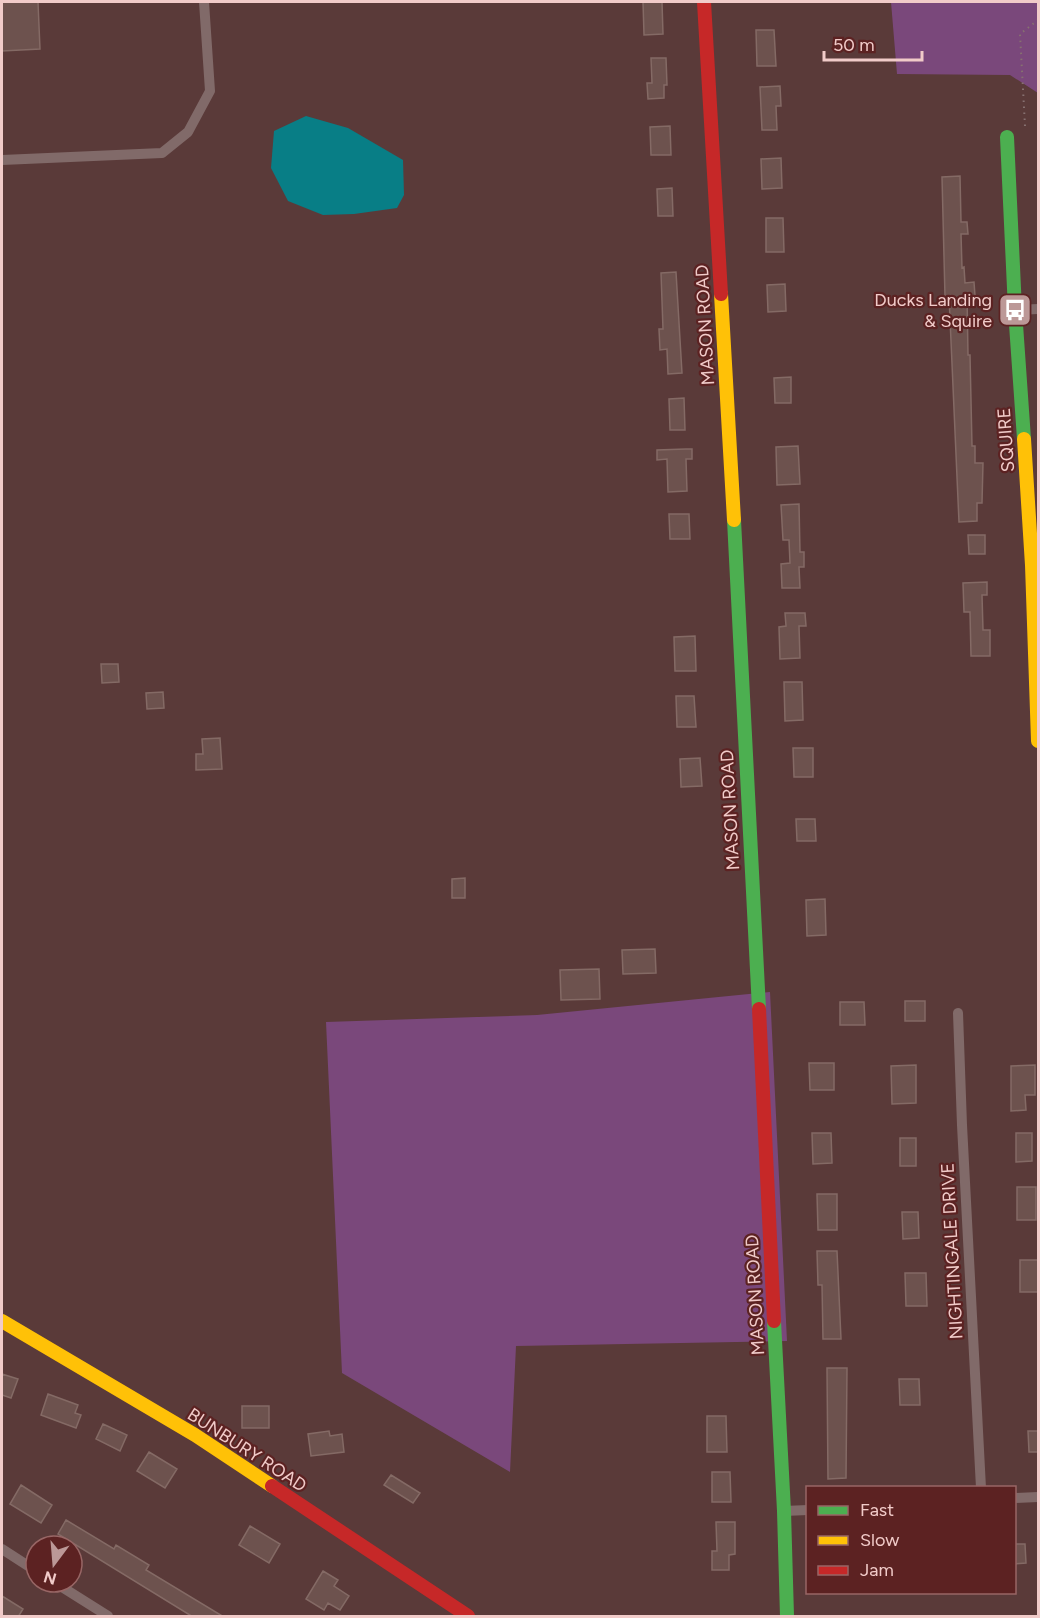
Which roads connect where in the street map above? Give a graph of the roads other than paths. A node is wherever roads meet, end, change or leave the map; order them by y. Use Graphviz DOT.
graph roads {
  1 [pos="204,2"];
  2 [pos="704,2"];
  3 [pos="1007,137"];
  4 [pos="2,160"];
  5 [pos="1038,309"];
  6 [pos="1015,310"];
  7 [pos="1035,565"];
  8 [pos="1038,741"];
  9 [pos="958,1013"];
  10 [pos="2,1321"];
  11 [pos="981,1486"];
  12 [pos="1038,1497"];
  13 [pos="1016,1498"];
  14 [pos="806,1510"];
  15 [pos="784,1511"];
  16 [pos="2,1549"];
  17 [pos="24,1563"];
  18 [pos="73,1594"];
  19 [pos="108,1617"];
  20 [pos="468,1617"];
  21 [pos="787,1617"];
  1 -- 4 [label="street"];
  2 -- 15 [label="street, MASON ROAD"];
  3 -- 6 [label="street, SQUIRE"];
  5 -- 6 [label="street"];
  6 -- 7 [label="street, SQUIRE"];
  7 -- 8 [label="street, SQUIRE"];
  9 -- 11 [label="street, NIGHTINGALE DRIVE"];
  10 -- 20 [label="street, BUNBURY ROAD"];
  12 -- 13 [label="street"];
  14 -- 15 [label="street"];
  15 -- 21 [label="street, MASON ROAD"];
  16 -- 17 [label="street"];
  18 -- 19 [label="street"];
}
